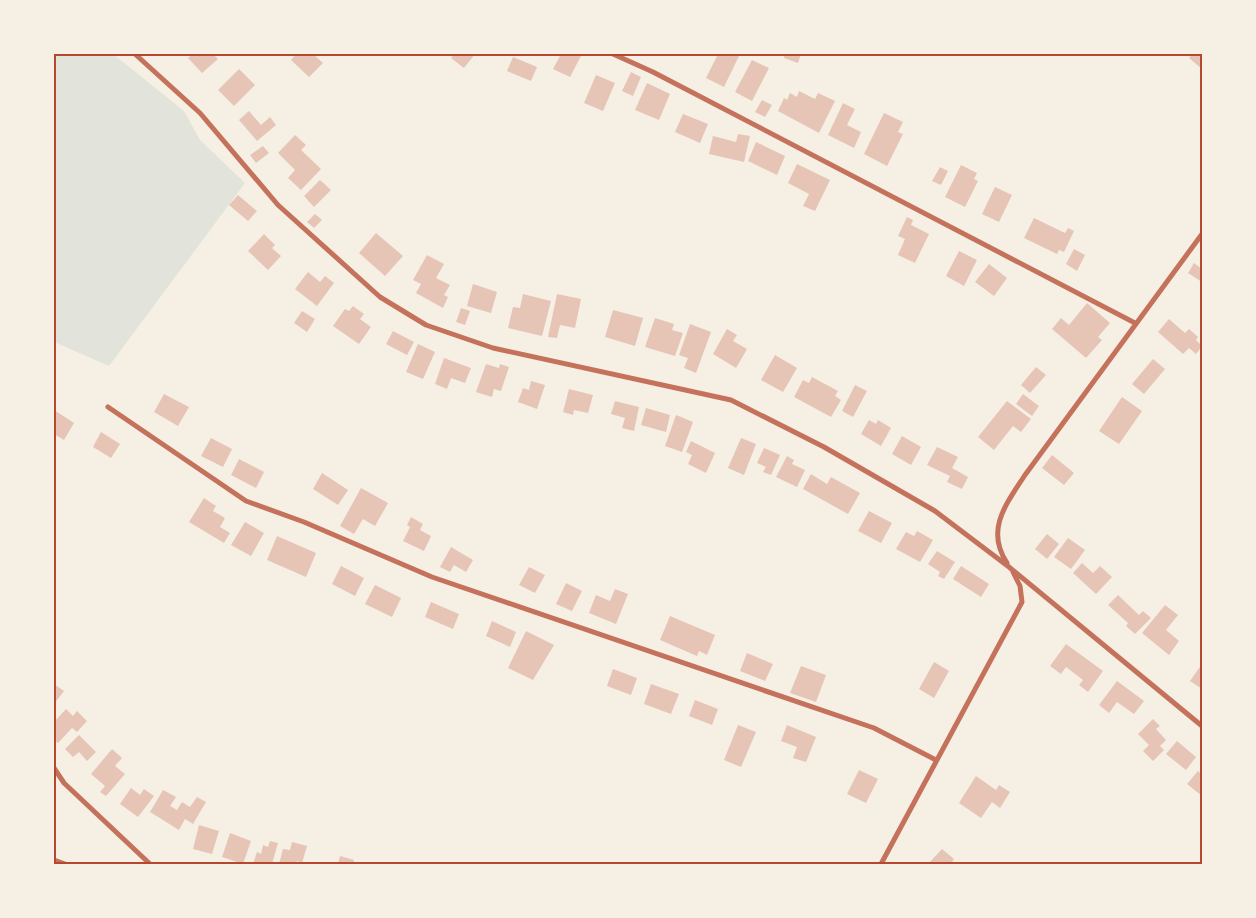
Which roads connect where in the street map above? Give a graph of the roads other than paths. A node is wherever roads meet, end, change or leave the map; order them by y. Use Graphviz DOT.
graph roads {
  1 [pos="134,54"];
  2 [pos="613,54"];
  3 [pos="1202,234"];
  4 [pos="1135,323"];
  5 [pos="108,407"];
  6 [pos="1009,568"];
  7 [pos="1202,726"];
  8 [pos="936,760"];
  9 [pos="54,768"];
  10 [pos="54,860"];
  11 [pos="64,864"];
  12 [pos="150,864"];
  13 [pos="881,864"];
  1 -- 6 [label="street"];
  2 -- 4 [label="street"];
  3 -- 4 [label="street"];
  4 -- 6 [label="street"];
  5 -- 8 [label="street"];
  6 -- 7 [label="street"];
  6 -- 8 [label="street"];
  8 -- 13 [label="street"];
  9 -- 12 [label="street"];
  10 -- 11 [label="street"];
}
